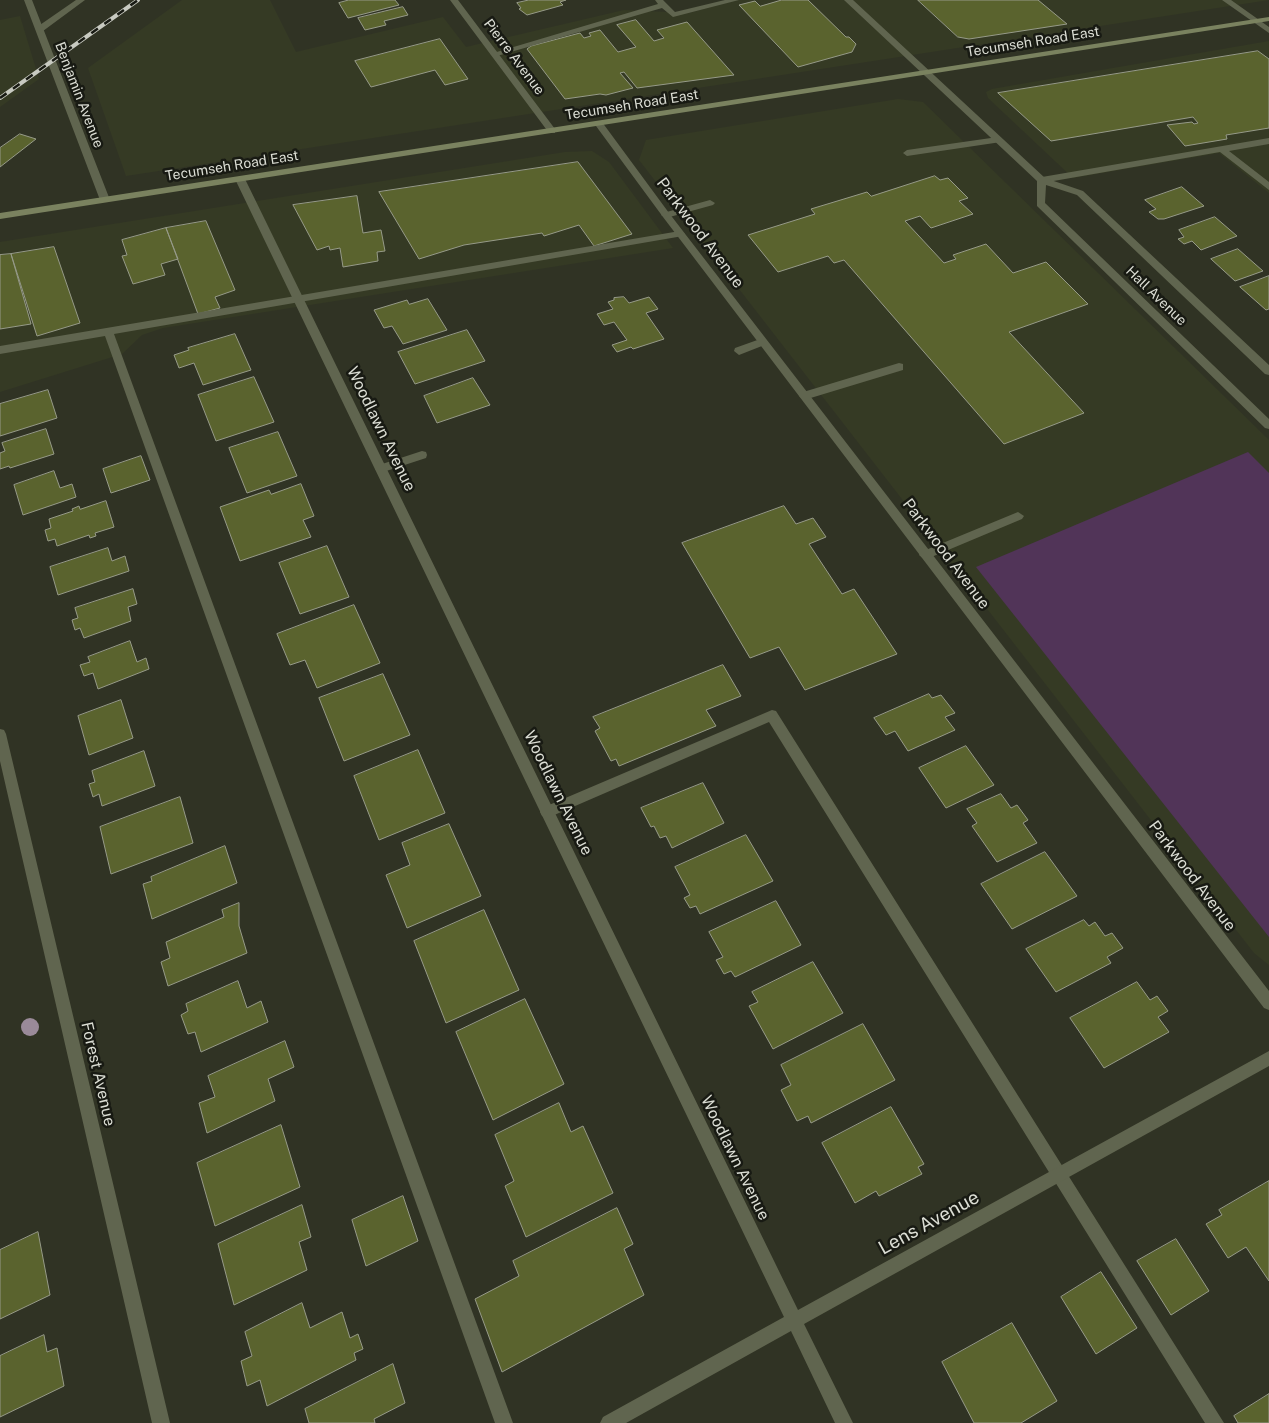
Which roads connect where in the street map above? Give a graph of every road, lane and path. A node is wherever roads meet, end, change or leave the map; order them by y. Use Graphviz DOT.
graph roads {
  1 [pos="28,0"];
  2 [pos="81,0"];
  3 [pos="454,0"];
  4 [pos="734,0"];
  5 [pos="848,0"];
  6 [pos="1226,0"];
  7 [pos="662,3"];
  8 [pos="1269,19"];
  9 [pos="1254,21"];
  10 [pos="40,29"];
  11 [pos="1269,31"];
  12 [pos="494,54"];
  13 [pos="924,73"];
  14 [pos="599,124"];
  15 [pos="552,131"];
  16 [pos="998,140"];
  17 [pos="1269,141"];
  18 [pos="1222,149"];
  19 [pos="907,153"];
  20 [pos="240,179"];
  21 [pos="1042,180"];
  22 [pos="1269,187"];
  23 [pos="105,200"];
  24 [pos="710,203"];
  25 [pos="666,215"];
  26 [pos="0,216"];
  27 [pos="680,234"];
  28 [pos="298,298"];
  29 [pos="108,331"];
  30 [pos="763,342"];
  31 [pos="0,350"];
  32 [pos="739,351"];
  33 [pos="899,367"];
  34 [pos="1269,371"];
  35 [pos="804,396"];
  36 [pos="1269,425"];
  37 [pos="422,455"];
  38 [pos="380,469"];
  39 [pos="1018,516"];
  40 [pos="926,555"];
  41 [pos="0,734"];
  42 [pos="547,812"];
  43 [pos="1269,1003"];
  44 [pos="1269,1058"];
  45 [pos="1059,1174"];
  46 [pos="794,1320"];
  47 [pos="162,1423"];
  48 [pos="504,1423"];
  49 [pos="609,1423"];
  50 [pos="844,1423"];
  51 [pos="1215,1423"];
  1 -- 10 [label="street, Benjamin Avenue"];
  2 -- 10 [label="street"];
  3 -- 12 [label="street, Pierre Avenue"];
  4 -- 7 [label="street"];
  5 -- 13 [label="street, Hall Avenue"];
  6 -- 9 [label="street"];
  7 -- 12 [label="street"];
  8 -- 9 [label="main road, Tecumseh Road East"];
  9 -- 11 [label="street"];
  9 -- 13 [label="main road, Tecumseh Road East"];
  10 -- 23 [label="street, Benjamin Avenue"];
  12 -- 15 [label="street, Pierre Avenue"];
  13 -- 14 [label="main road, Tecumseh Road East"];
  13 -- 16 [label="street, Hall Avenue"];
  14 -- 15 [label="main road, Tecumseh Road East"];
  14 -- 25 [label="street, Parkwood Avenue"];
  15 -- 20 [label="main road, Tecumseh Road East"];
  16 -- 19 [label="street"];
  16 -- 21 [label="street, Hall Avenue"];
  17 -- 18 [label="street"];
  18 -- 21 [label="street"];
  18 -- 22 [label="street"];
  20 -- 23 [label="main road, Tecumseh Road East"];
  20 -- 28 [label="street, Woodlawn Avenue"];
  21 -- 34 [label="street, Hall Avenue"];
  21 -- 36 [label="street, Hall Avenue"];
  23 -- 26 [label="main road, Tecumseh Road East"];
  24 -- 25 [label="street"];
  25 -- 27 [label="street, Parkwood Avenue"];
  27 -- 28 [label="street"];
  27 -- 30 [label="street, Parkwood Avenue"];
  28 -- 29 [label="street"];
  28 -- 38 [label="street, Woodlawn Avenue"];
  29 -- 31 [label="street"];
  29 -- 48 [label="street"];
  30 -- 32 [label="street"];
  30 -- 35 [label="street, Parkwood Avenue"];
  33 -- 35 [label="street"];
  35 -- 40 [label="street, Parkwood Avenue"];
  37 -- 38 [label="street"];
  38 -- 42 [label="street, Woodlawn Avenue"];
  39 -- 40 [label="street"];
  40 -- 43 [label="street, Parkwood Avenue"];
  41 -- 47 [label="street, Forest Avenue"];
  42 -- 45 [label="street"];
  42 -- 46 [label="street, Woodlawn Avenue"];
  44 -- 45 [label="street, Lens Avenue"];
  45 -- 46 [label="street, Lens Avenue"];
  45 -- 51 [label="street"];
  46 -- 49 [label="street, Lens Avenue"];
  46 -- 50 [label="street, Woodlawn Avenue"];
}
